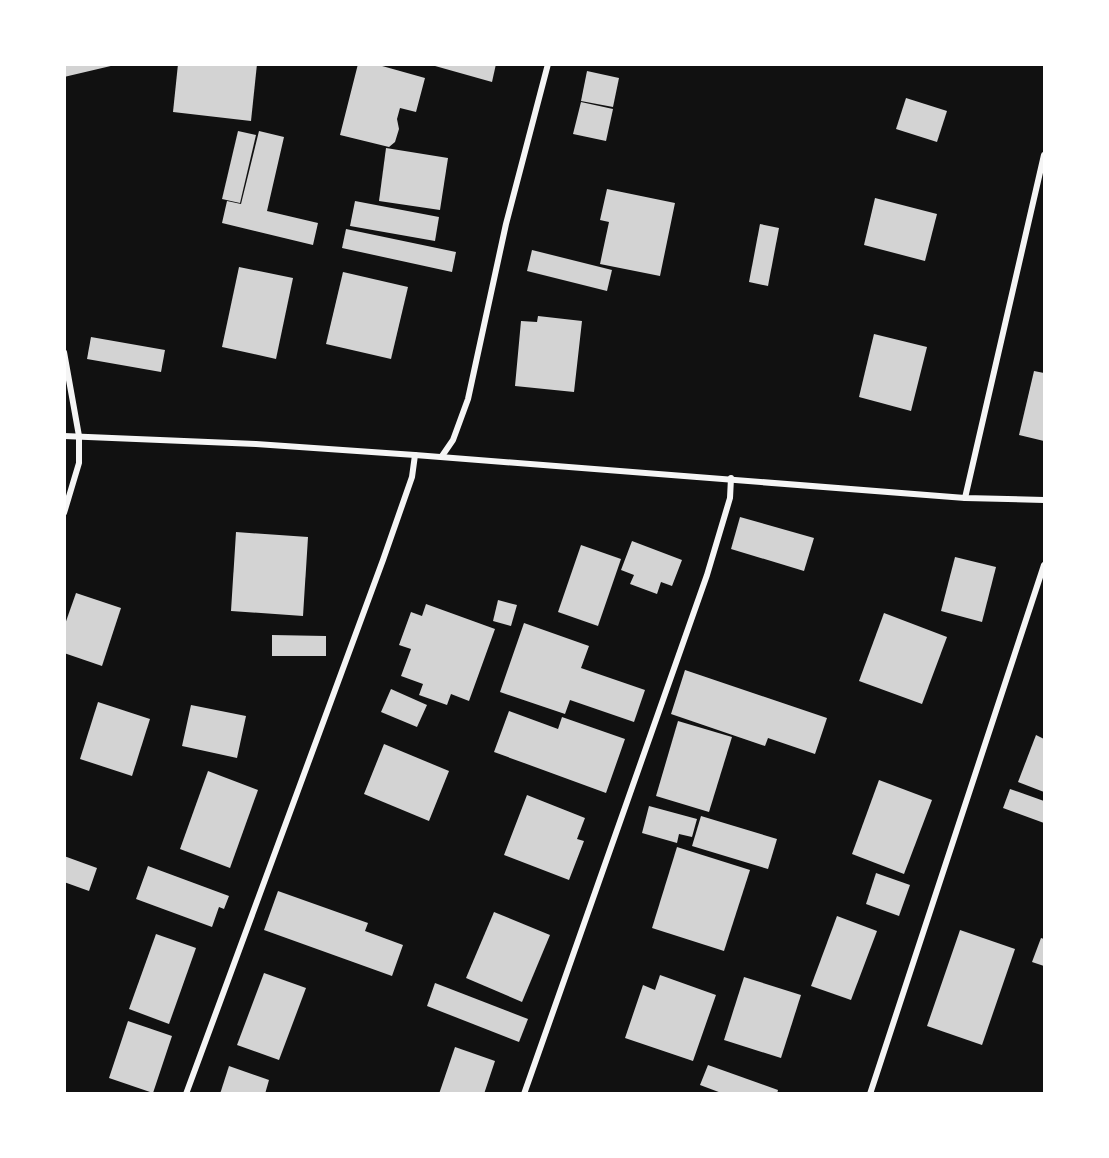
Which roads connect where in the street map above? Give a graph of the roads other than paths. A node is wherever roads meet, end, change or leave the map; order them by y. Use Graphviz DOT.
graph roads {
  1 [pos="548,64"];
  2 [pos="1044,155"];
  3 [pos="64,352"];
  4 [pos="64,436"];
  5 [pos="79,436"];
  6 [pos="415,454"];
  7 [pos="442,456"];
  8 [pos="731,478"];
  9 [pos="965,498"];
  10 [pos="1044,500"];
  11 [pos="64,513"];
  12 [pos="1044,566"];
  13 [pos="186,1094"];
  14 [pos="524,1094"];
  15 [pos="870,1094"];
  1 -- 7 [label="street"];
  2 -- 9 [label="street"];
  3 -- 5 [label="street"];
  4 -- 5 [label="street"];
  5 -- 6 [label="street"];
  5 -- 11 [label="street"];
  6 -- 7 [label="street"];
  6 -- 13 [label="street"];
  7 -- 8 [label="street"];
  8 -- 9 [label="street"];
  8 -- 14 [label="street"];
  9 -- 10 [label="street"];
  12 -- 15 [label="street"];
}
